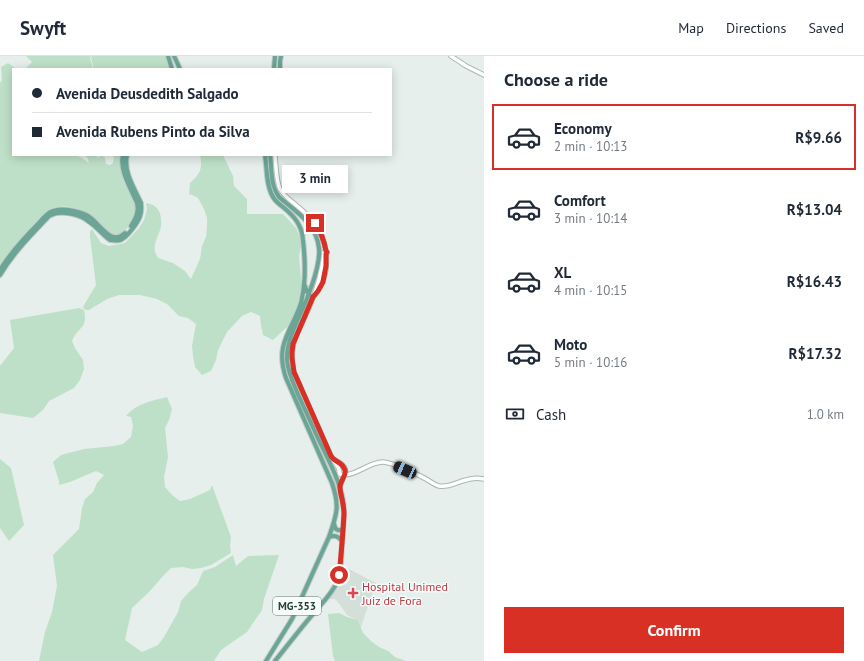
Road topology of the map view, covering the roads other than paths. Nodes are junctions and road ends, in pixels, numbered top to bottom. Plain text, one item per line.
1 (168, 56) edge
2 (174, 56) edge
3 (276, 56) edge
4 (281, 56) edge
5 (452, 56) edge
6 (172, 68) edge
7 (180, 68) edge
8 (274, 68) edge
9 (280, 68) edge
10 (484, 75) edge
11 (123, 156) edge
12 (127, 156) edge
13 (266, 156) edge
14 (270, 156) edge
15 (275, 156) edge
16 (311, 228) junction
17 (301, 229) junction
18 (324, 253) junction
19 (0, 270) edge
20 (0, 275) edge
21 (305, 283) junction
22 (311, 296) junction
23 (333, 459) junction
24 (345, 470) junction
25 (356, 471) junction
26 (340, 472) junction
27 (334, 473) junction
28 (345, 475) junction
29 (484, 479) edge
30 (340, 487) junction
31 (334, 524) junction
32 (343, 529) junction
33 (329, 537) junction
34 (342, 541) junction
35 (266, 661) edge
36 (275, 661) edge

1 - 6 main road
2 - 7 main road
3 - 8 main road
4 - 9 main road
5 - 10 street
6 - 7 main road
11 - 19 main road
12 - 20 main road
13 - 17 main road, MG-353
14 - 16 main road, MG-353
15 - 18 street
16 - 17 main road
16 - 18 main road, MG-353
17 - 21 main road, MG-353
18 - 22 main road, MG-353
18 - 22 street
21 - 22 main road
21 - 31 main road, MG-353
22 - 23 street
22 - 27 main road, MG-353
23 - 24 street
23 - 26 street
24 - 25 street
24 - 26 street
24 - 28 street
25 - 28 street
25 - 29 street
26 - 27 street
26 - 28 street
27 - 30 main road, MG-353
28 - 30 street
30 - 32 main road, MG-353
31 - 32 main road
31 - 33 main road, MG-353
32 - 34 main road, MG-353
33 - 34 main road
33 - 35 main road, MG-353
34 - 36 main road, MG-353

